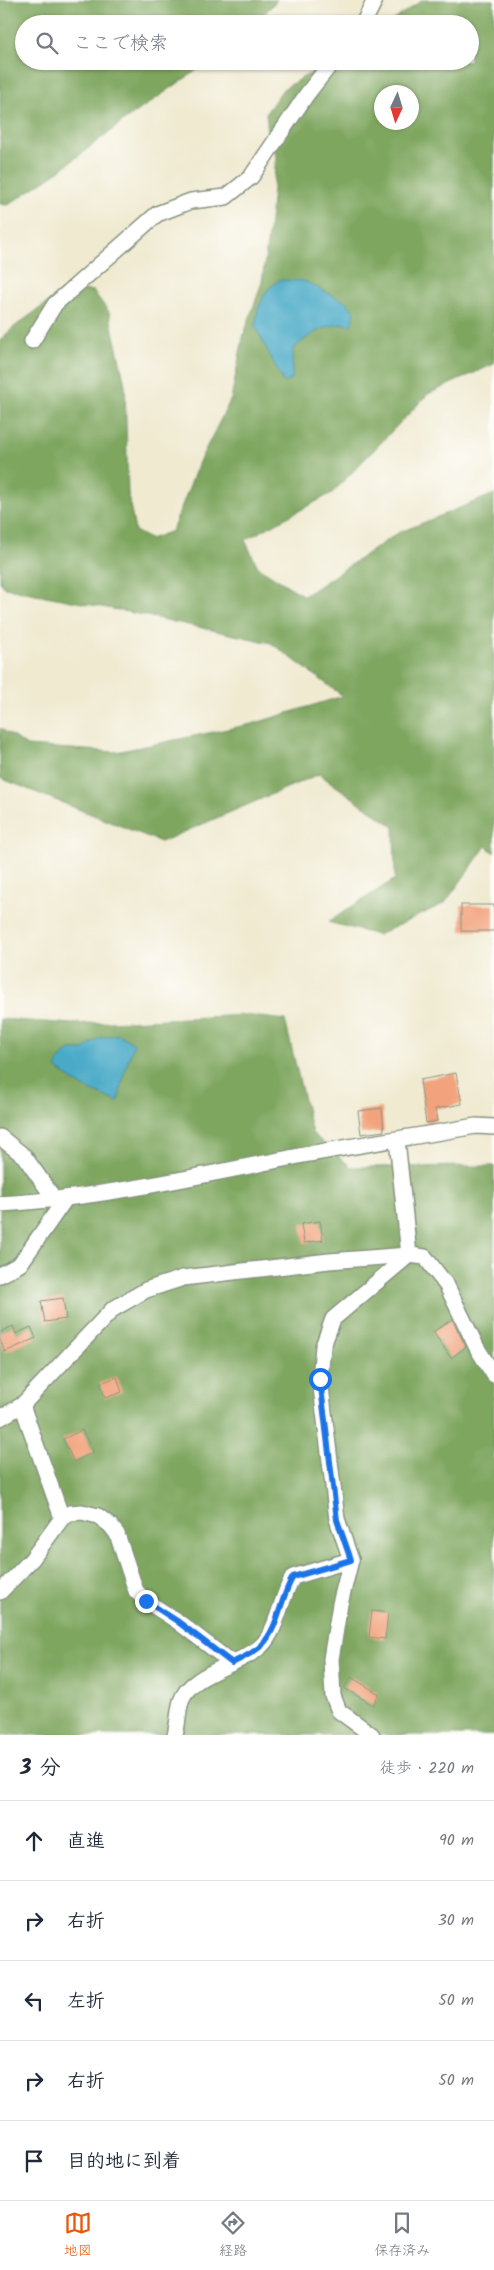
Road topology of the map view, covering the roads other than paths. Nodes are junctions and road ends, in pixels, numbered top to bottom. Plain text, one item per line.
1 (376, 0) edge
2 (368, 15) edge
3 (326, 70) edge
4 (32, 341) dead end
5 (494, 1128) edge
6 (0, 1137) edge
7 (397, 1140) junction
8 (61, 1199) junction
9 (0, 1204) edge
10 (409, 1255) junction
11 (0, 1275) edge
12 (494, 1375) edge
13 (22, 1404) junction
14 (0, 1418) edge
15 (62, 1518) junction
16 (351, 1560) junction
17 (0, 1592) edge
18 (232, 1663) junction
19 (175, 1735) edge
20 (372, 1735) edge

1 - 2 street
3 - 4 street
5 - 7 street
6 - 8 street
7 - 8 street
7 - 10 street
8 - 9 street
8 - 11 street
10 - 12 street
10 - 13 street
10 - 16 street
13 - 14 street
13 - 15 street
15 - 17 street
15 - 18 street
16 - 18 street
16 - 20 street
18 - 19 street

